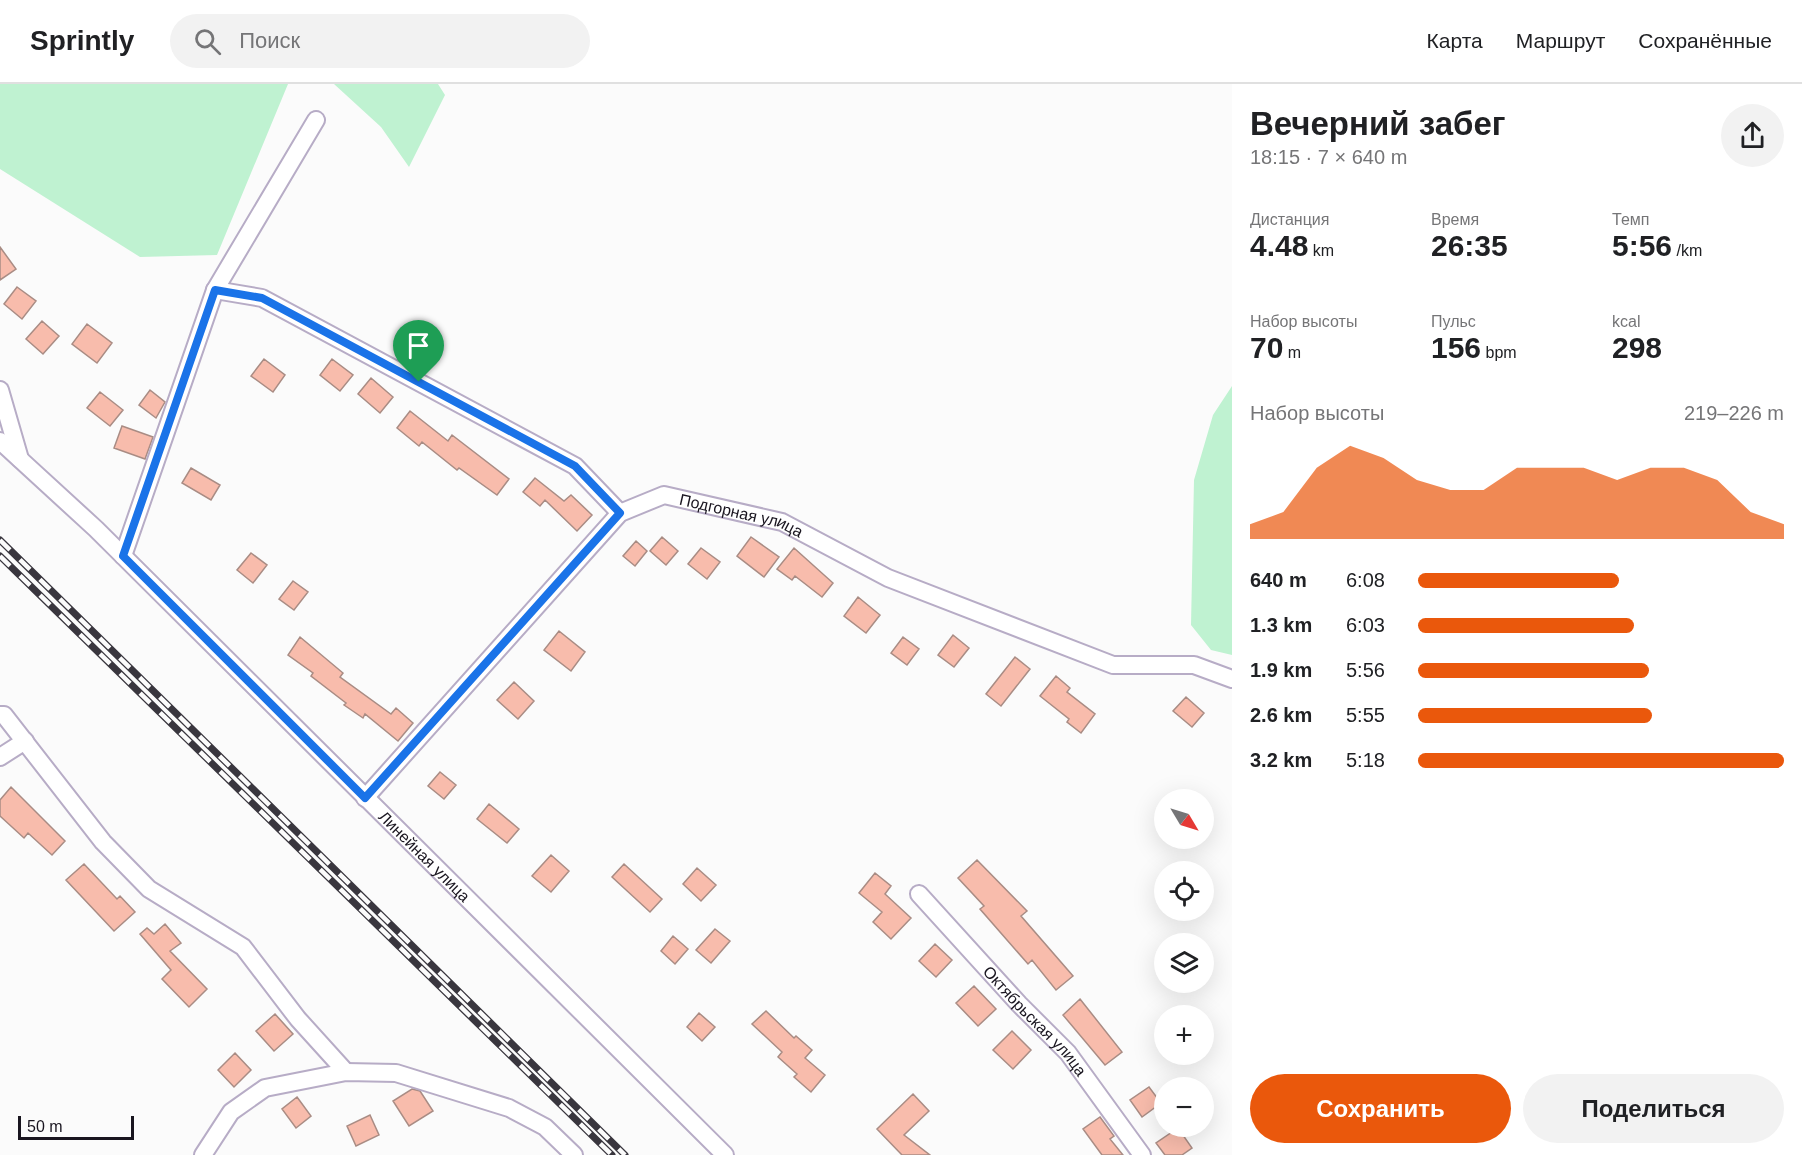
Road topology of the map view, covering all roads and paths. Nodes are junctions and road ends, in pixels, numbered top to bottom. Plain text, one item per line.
1 (316, 120) dead end
2 (215, 290) junction
3 (0, 390) edge
4 (0, 441) edge
5 (21, 462) junction
6 (620, 513) junction
7 (123, 556) junction
8 (1232, 679) edge
9 (0, 715) edge
10 (25, 741) junction
11 (0, 758) edge
12 (365, 798) junction
13 (919, 894) dead end
14 (346, 1072) junction
15 (203, 1155) edge
16 (574, 1155) edge
17 (725, 1155) edge
18 (1142, 1155) edge

1 - 2 street
2 - 6 street
2 - 7 street
3 - 5 street
4 - 5 street, Линейная улица
5 - 7 street, Линейная улица
6 - 8 street, Подгорная улица
6 - 12 street
7 - 12 street, Линейная улица
9 - 10 street
10 - 11 street
10 - 14 street
12 - 17 street, Линейная улица
13 - 18 street, Октябрьская улица
14 - 15 street
14 - 16 street

